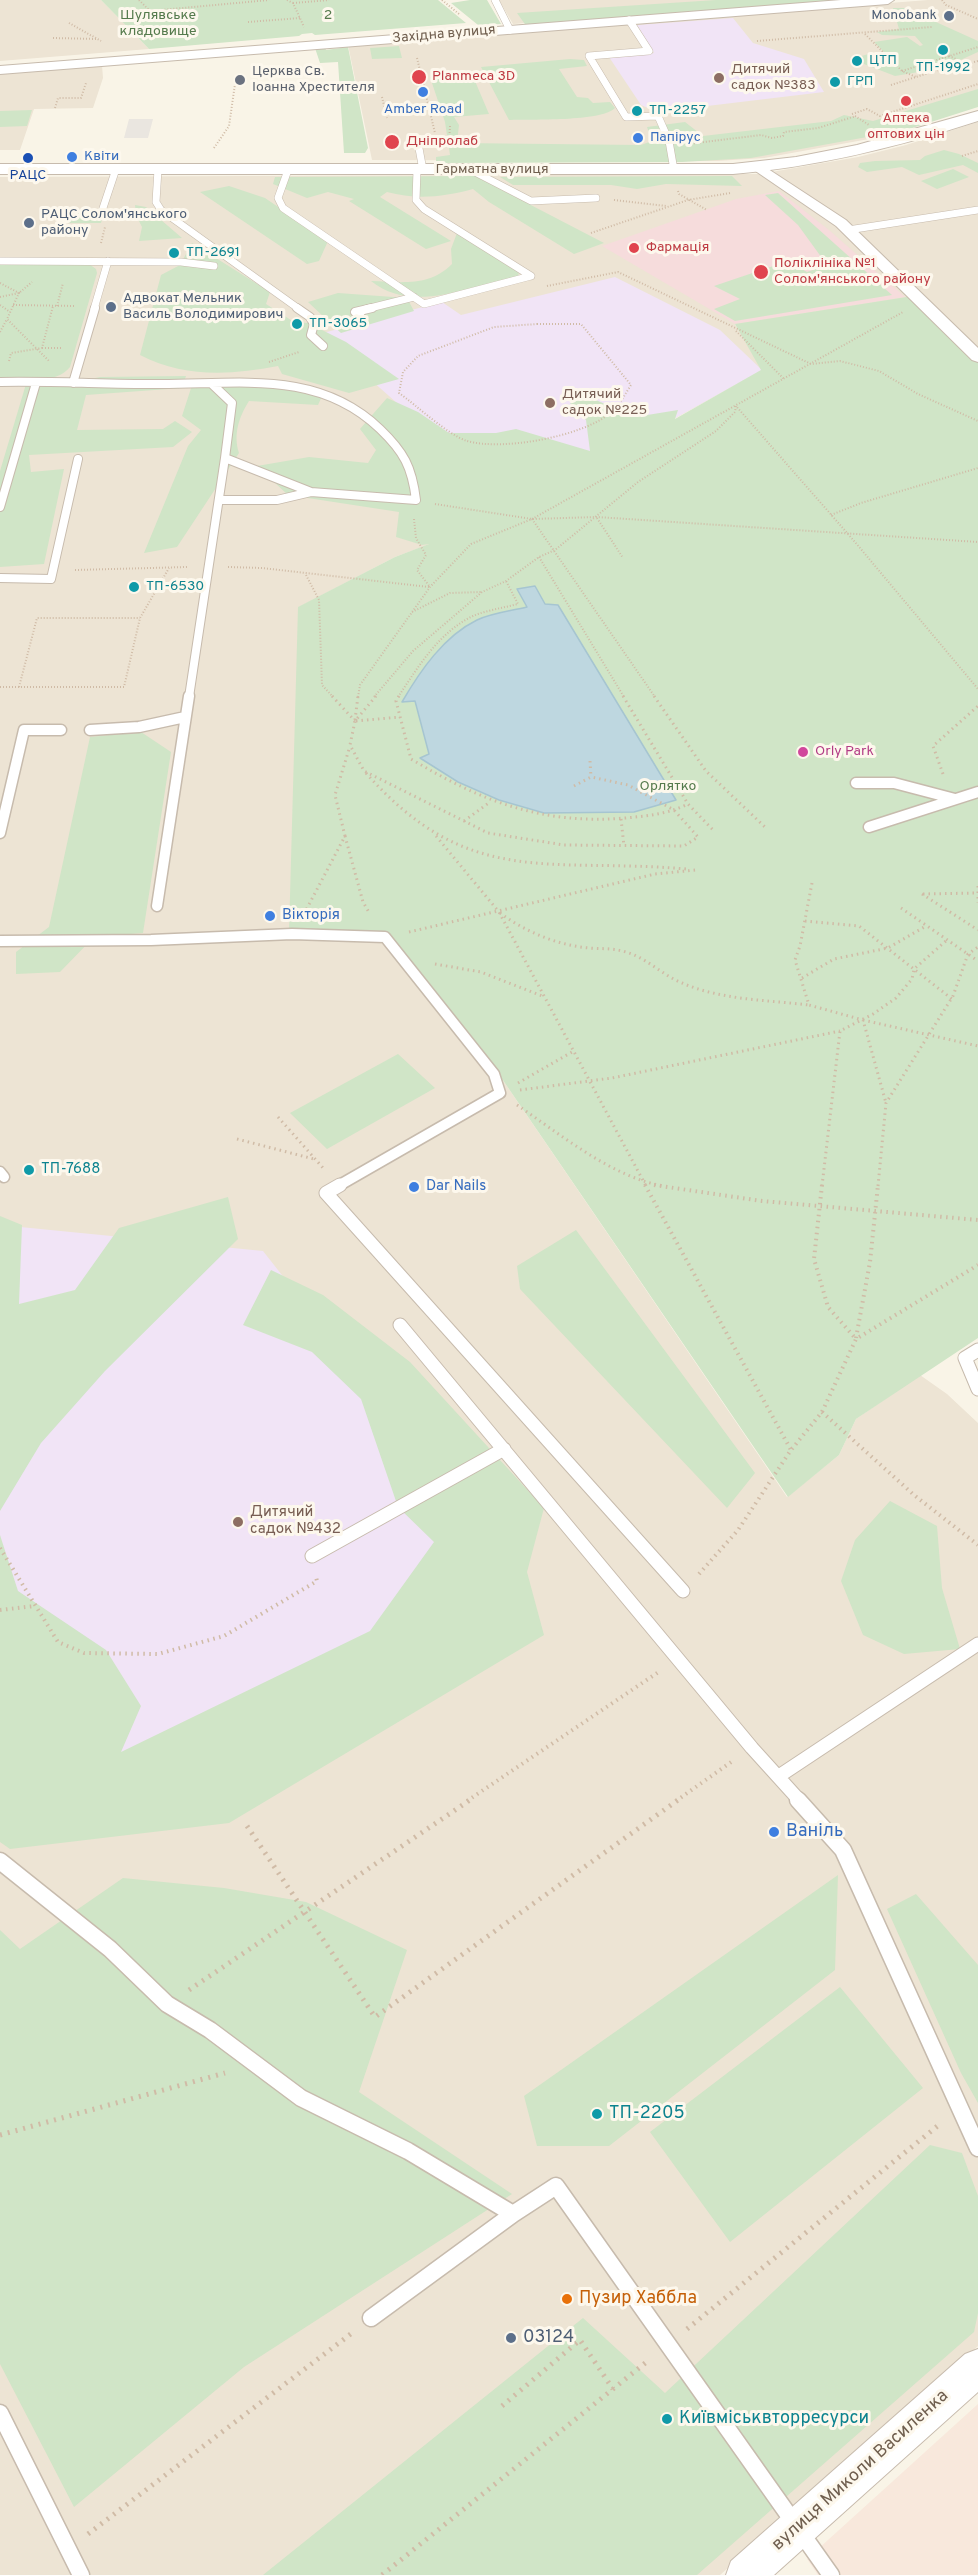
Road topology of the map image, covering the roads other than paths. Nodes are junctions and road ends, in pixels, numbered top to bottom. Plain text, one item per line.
1 (495, 0) edge
2 (888, 0) edge
3 (804, 3) edge
4 (629, 20) junction
5 (510, 30) junction
6 (0, 70) edge
7 (978, 116) edge
8 (418, 143) dead end
9 (786, 164) junction
10 (759, 167) junction
11 (0, 169) edge
12 (116, 169) junction
13 (158, 169) junction
14 (288, 170) junction
15 (420, 170) junction
16 (469, 170) junction
17 (674, 170) junction
18 (596, 198) road end
19 (104, 208) road end
20 (978, 210) edge
21 (845, 226) junction
22 (65, 252) dead end
23 (0, 261) edge
24 (61, 261) junction
25 (108, 261) junction
26 (214, 266) dead end
27 (414, 297) junction
28 (362, 318) dead end
29 (323, 346) dead end
30 (978, 357) edge
31 (0, 382) edge
32 (36, 383) junction
33 (70, 383) junction
34 (212, 384) junction
35 (225, 458) junction
36 (78, 459) dead end
37 (311, 492) junction
38 (219, 500) junction
39 (0, 507) edge
40 (0, 578) edge
41 (185, 717) junction
42 (61, 730) dead end
43 (90, 730) dead end
44 (856, 783) dead end
45 (978, 792) edge
46 (955, 799) junction
47 (869, 827) dead end
48 (0, 833) edge
49 (157, 906) dead end
50 (0, 941) edge
51 (400, 1325) dead end
52 (978, 1350) edge
53 (978, 1389) edge
54 (504, 1449) junction
55 (312, 1556) road end
56 (683, 1591) road end
57 (978, 1644) edge
58 (779, 1776) junction
59 (0, 1862) edge
60 (978, 2148) edge
61 (513, 2214) junction
62 (371, 2318) road end
63 (978, 2367) edge
64 (0, 2413) edge
65 (797, 2528) junction
66 (81, 2575) edge
67 (745, 2575) edge
68 (831, 2575) edge

1 - 5 lane
2 - 3 street, Західна вулиця
3 - 4 street, Західна вулиця
4 - 5 street, Західна вулиця
4 - 17 lane
5 - 6 street, Західна вулиця
7 - 9 street, Гарматна вулиця
8 - 15 lane
9 - 10 street, Гарматна вулиця
9 - 21 street
10 - 17 street, Гарматна вулиця
10 - 21 street
11 - 12 street, Гарматна вулиця
12 - 13 street, Гарматна вулиця
12 - 19 lane
13 - 14 street, Гарматна вулиця
13 - 29 lane
14 - 15 street, Гарматна вулиця
14 - 27 lane
15 - 16 street, Гарматна вулиця
15 - 27 lane
16 - 17 street, Гарматна вулиця
16 - 18 lane
20 - 21 lane
21 - 30 street
22 - 24 lane
23 - 24 lane
24 - 25 lane
25 - 26 lane
25 - 33 lane
27 - 28 lane
31 - 32 lane
32 - 33 lane
32 - 39 lane
33 - 34 lane
34 - 35 lane
34 - 37 lane
35 - 37 lane
35 - 38 lane
36 - 40 lane
37 - 38 lane
38 - 41 lane
41 - 43 lane
41 - 49 lane
42 - 48 lane
44 - 46 lane
45 - 46 lane
46 - 47 lane
50 - 56 lane
51 - 54 lane
52 - 53 lane
54 - 55 lane
54 - 58 lane
57 - 58 lane
58 - 60 lane
59 - 61 lane
61 - 62 lane
61 - 65 lane
63 - 65 street, вулиця Миколи Василенка
64 - 66 lane
65 - 67 street, вулиця Миколи Василенка
65 - 68 lane

